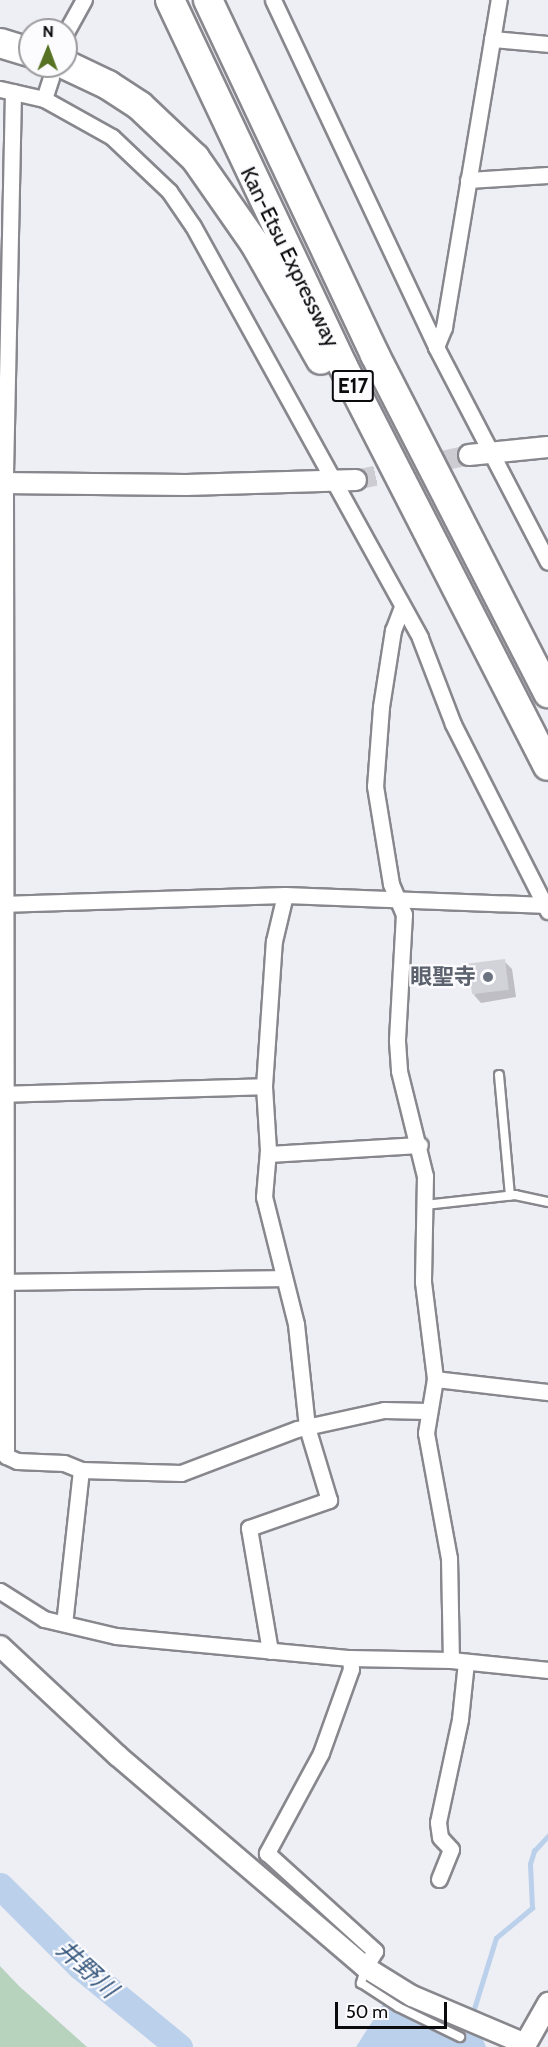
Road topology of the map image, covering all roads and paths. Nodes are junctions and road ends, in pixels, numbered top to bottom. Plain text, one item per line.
1 (84, 0) edge
2 (170, 0) edge
3 (208, 0) edge
4 (221, 0) edge
5 (273, 0) edge
6 (499, 0) edge
7 (74, 18) edge
8 (492, 39) junction
9 (0, 43) edge
10 (548, 44) edge
11 (18, 48) edge
12 (78, 77) edge
13 (54, 78) edge
14 (6, 90) edge
15 (44, 99) junction
16 (548, 175) edge
17 (468, 180) junction
18 (436, 347) junction
19 (375, 354) junction
20 (548, 447) edge
21 (491, 451) junction
22 (469, 454) tunnel mouth
23 (356, 480) tunnel mouth
24 (3, 483) edge
25 (332, 483) junction
26 (430, 541) junction
27 (548, 562) edge
28 (402, 607) junction
29 (548, 693) edge
30 (548, 766) edge
31 (285, 895) junction
32 (397, 898) junction
33 (3, 904) edge
34 (547, 907) edge
35 (499, 1075) dead end
36 (264, 1086) junction
37 (4, 1094) edge
38 (420, 1145) junction
39 (268, 1154) junction
40 (510, 1196) junction
41 (548, 1203) edge
42 (425, 1205) junction
43 (283, 1278) junction
44 (3, 1282) edge
45 (435, 1379) junction
46 (548, 1392) edge
47 (429, 1411) junction
48 (307, 1427) junction
49 (81, 1470) junction
50 (0, 1591) edge
51 (64, 1623) junction
52 (0, 1646) edge
53 (270, 1651) junction
54 (350, 1658) junction
55 (458, 1661) junction
56 (548, 1670) edge
57 (439, 1879) dead end
58 (365, 1967) junction
59 (548, 2003) edge
60 (460, 2037) dead end
61 (526, 2046) edge

1 - 7 street
2 - 26 highway, Kan-Etsu Expressway / E17
3 - 19 highway, Kan-Etsu Expressway / E17
4 - 19 highway
5 - 18 street
6 - 8 street
8 - 10 street
8 - 17 street
9 - 11 highway
12 - 26 highway
13 - 15 street
14 - 15 street
14 - 24 street
15 - 25 street
16 - 17 street
17 - 18 street
18 - 21 street
19 - 29 highway, Kan-Etsu Expressway / E17
20 - 21 street
21 - 22 street
21 - 27 street
23 - 25 street
24 - 25 street
24 - 33 street
25 - 28 street
26 - 30 highway, Kan-Etsu Expressway / E17
28 - 32 street
28 - 34 street
31 - 32 street
31 - 33 street
31 - 36 street
32 - 34 street
32 - 38 street
33 - 37 street
35 - 40 lane
36 - 37 street
36 - 39 street
37 - 44 street
38 - 39 street
38 - 42 street
39 - 43 street
40 - 41 lane
40 - 42 lane
42 - 45 street
43 - 44 street
43 - 48 street
44 - 49 street
45 - 46 street
45 - 47 street
47 - 48 street
47 - 55 street
48 - 49 street
48 - 53 street
49 - 51 street
50 - 51 street
51 - 53 street
52 - 58 street
53 - 54 street
54 - 55 street
54 - 58 street
55 - 56 street
55 - 57 street
58 - 60 lane
58 - 61 street
59 - 61 main road

